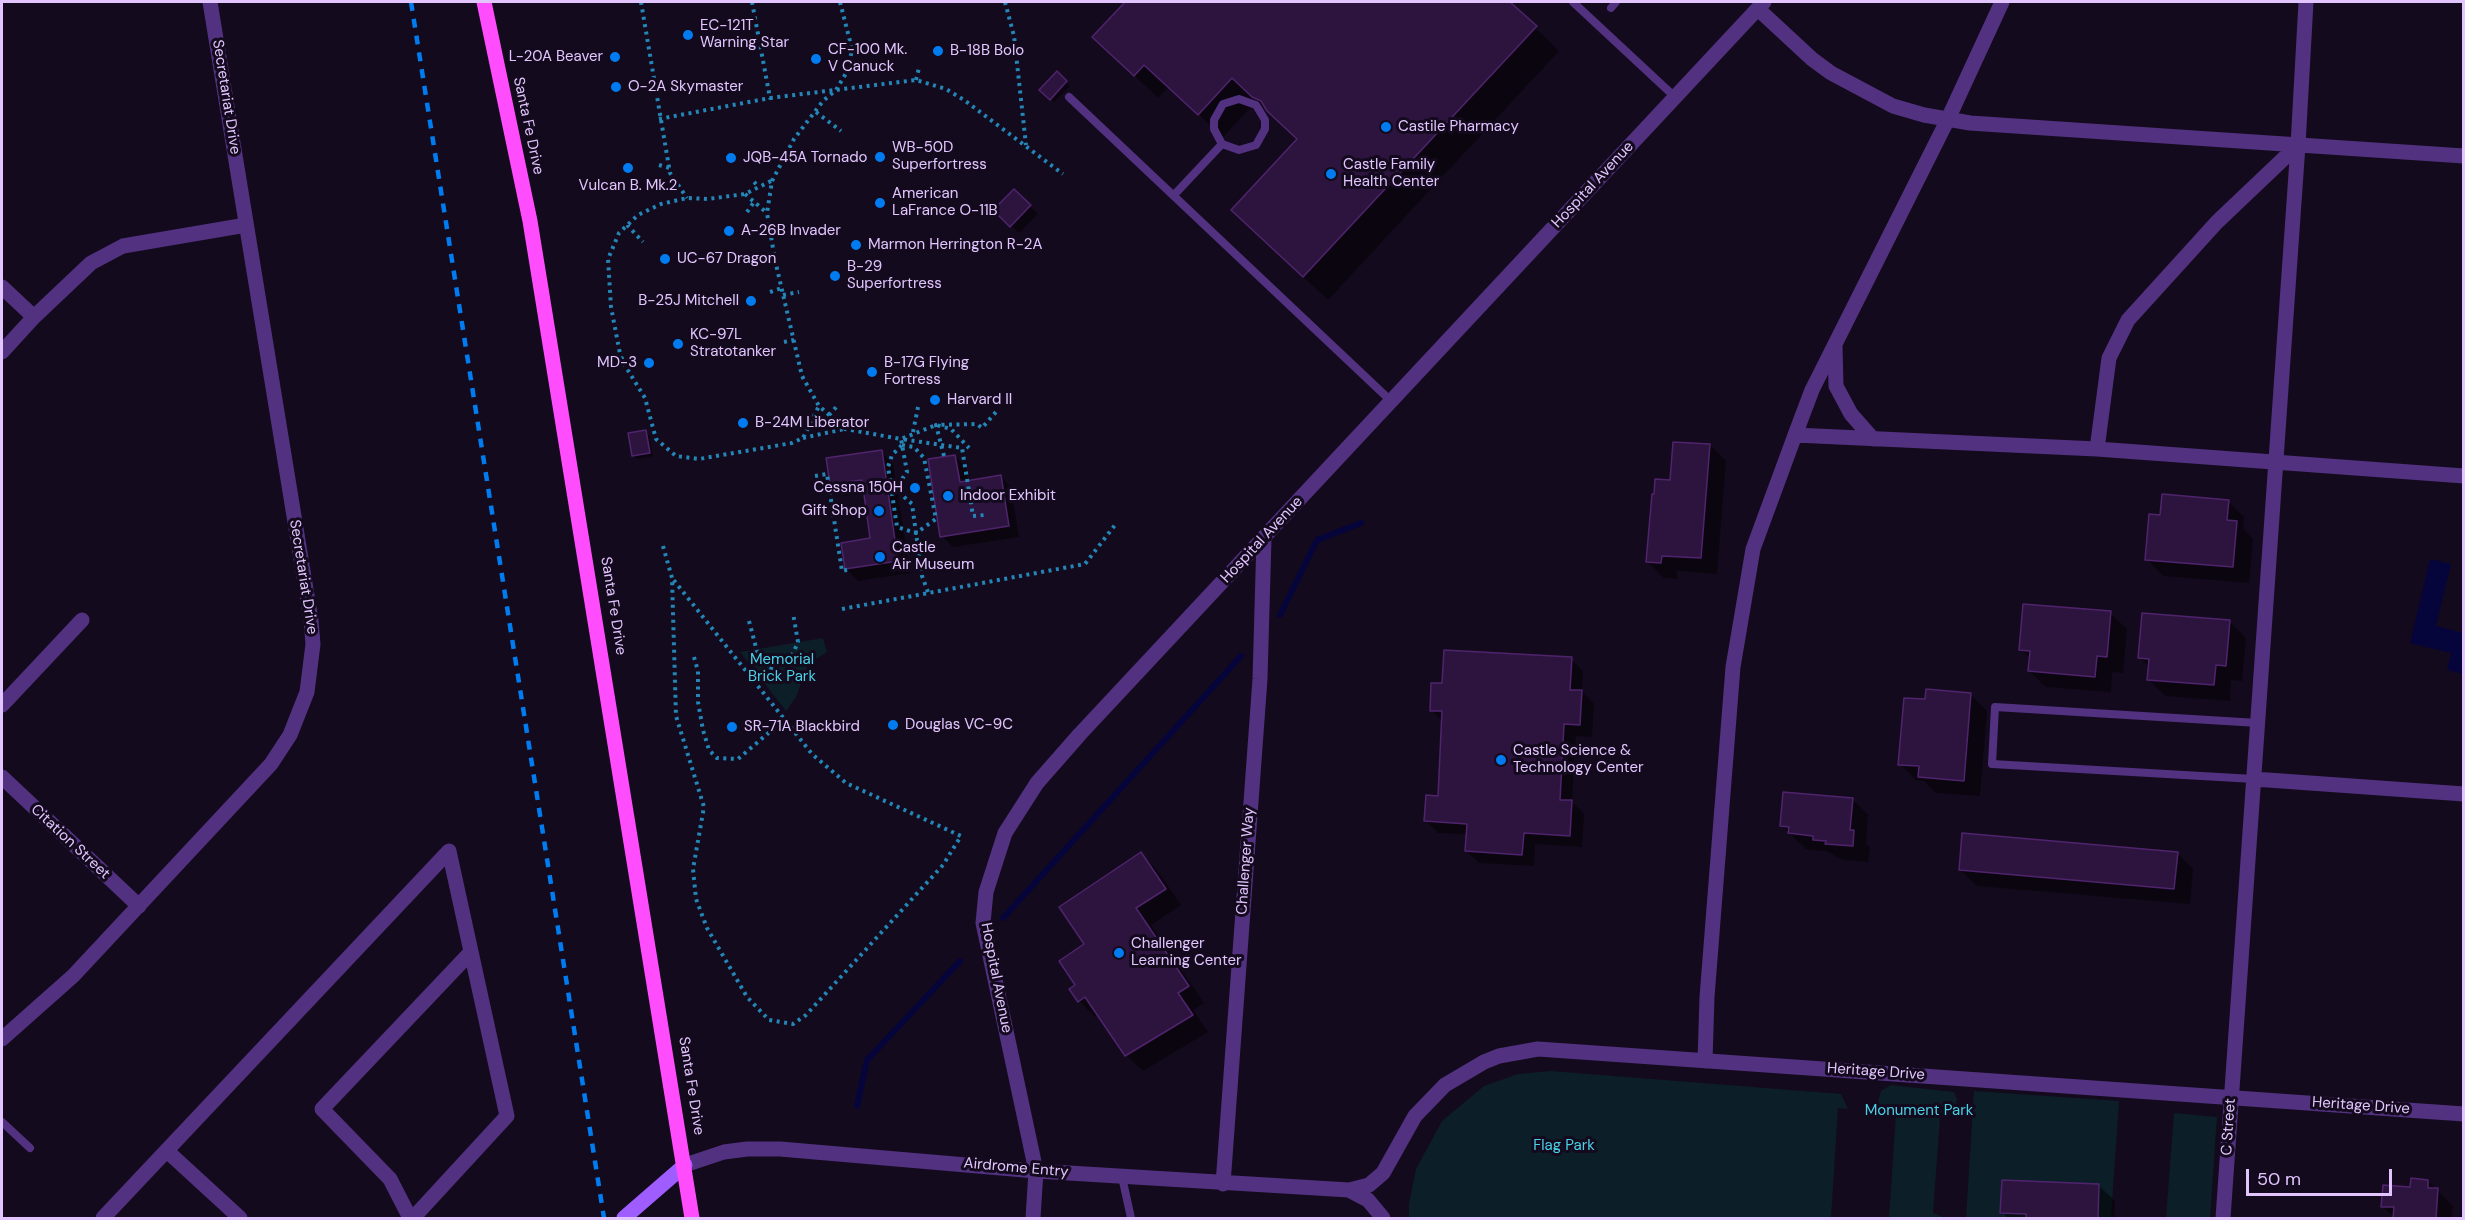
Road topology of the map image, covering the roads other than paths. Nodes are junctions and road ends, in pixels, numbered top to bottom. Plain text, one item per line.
1 (210, 2) edge
2 (484, 2) edge
3 (1573, 2) edge
4 (2002, 2) edge
5 (2306, 2) edge
6 (1761, 5) edge
7 (1069, 97) dead end
8 (1675, 97) junction
9 (1948, 119) junction
10 (1222, 144) junction
11 (2298, 146) junction
12 (2463, 156) edge
13 (1174, 195) junction
14 (246, 225) junction
15 (2, 287) edge
16 (34, 317) junction
17 (1835, 345) junction
18 (2, 352) edge
19 (1391, 401) junction
20 (1795, 435) junction
21 (1874, 439) junction
22 (2097, 449) junction
23 (2276, 462) junction
24 (2463, 476) edge
25 (1264, 538) junction
26 (82, 620) dead end
27 (2, 705) edge
28 (2258, 723) junction
29 (2, 777) edge
30 (2254, 779) junction
31 (2463, 794) edge
32 (139, 906) junction
33 (471, 952) junction
34 (2, 1039) edge
35 (1705, 1061) junction
36 (2231, 1097) junction
37 (2463, 1114) edge
38 (2, 1122) edge
39 (30, 1148) dead end
40 (167, 1151) junction
41 (685, 1165) junction
42 (1036, 1171) junction
43 (1122, 1177) junction
44 (1223, 1184) junction
45 (1349, 1190) junction
46 (232, 1216) edge
47 (103, 1218) edge
48 (411, 1218) edge
49 (624, 1218) edge
50 (693, 1218) edge
51 (1033, 1218) edge
52 (1131, 1218) edge
53 (1383, 1218) edge
54 (2223, 1218) edge

1 - 14 street, Secretariat Drive
2 - 41 main road, Santa Fe Drive
3 - 8 lane
4 - 9 street
5 - 11 street, C Street
6 - 8 street, Hospital Avenue
6 - 9 street
7 - 13 lane
8 - 19 street, Hospital Avenue
9 - 11 street
9 - 17 street
10 - 10 lane
10 - 13 lane
11 - 12 street
11 - 22 street
11 - 23 street, C Street
13 - 19 lane
14 - 16 street
14 - 32 street, Secretariat Drive
15 - 16 street
16 - 18 street
17 - 20 street
17 - 21 street
19 - 25 street, Hospital Avenue
20 - 21 street
20 - 35 street
21 - 22 street
22 - 23 street
23 - 24 street
23 - 28 street, C Street
25 - 42 street, Hospital Avenue
25 - 44 street, Challenger Way
26 - 27 street
28 - 30 street, C Street
28 - 30 lane
29 - 32 street, Citation Street
30 - 31 street
30 - 36 street, C Street
32 - 34 street, Secretariat Drive
33 - 40 street
33 - 48 street
33 - 48 street
35 - 36 street, Heritage Drive
35 - 45 street, Heritage Drive
36 - 37 street, Heritage Drive
36 - 54 street, C Street
38 - 39 lane
40 - 46 street
40 - 47 street
41 - 42 street, Airdrome Entry
41 - 49 main road
41 - 50 main road, Santa Fe Drive
42 - 43 street, Airdrome Entry
42 - 51 street, Hospital Avenue
43 - 44 street, Airdrome Entry
43 - 52 lane
44 - 45 street, Airdrome Entry
45 - 53 street

